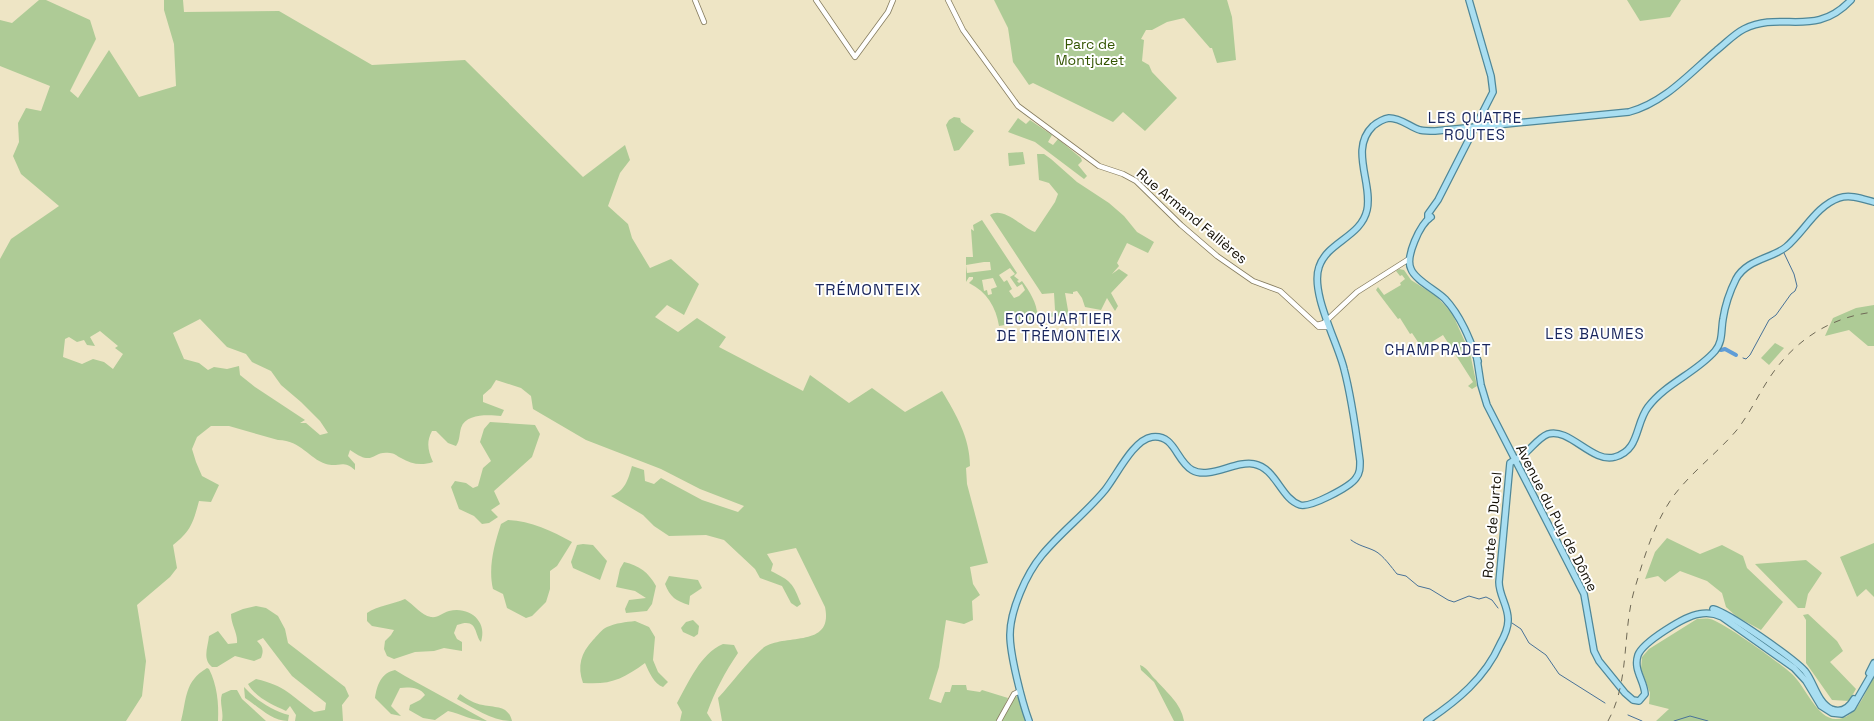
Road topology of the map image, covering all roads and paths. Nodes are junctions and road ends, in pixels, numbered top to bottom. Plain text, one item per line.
1 (695, 0) edge
2 (816, 0) edge
3 (893, 0) edge
4 (948, 0) edge
5 (1469, 0) edge
6 (1851, 0) edge
7 (704, 22) dead end
8 (1476, 128) junction
9 (1874, 202) edge
10 (1409, 259) junction
11 (1398, 266) junction
12 (1410, 266) junction
13 (1326, 320) junction
14 (1315, 324) junction
15 (1328, 327) junction
16 (1514, 460) junction
17 (1874, 663) edge
18 (1874, 670) edge
19 (1867, 679) junction
20 (1020, 690) junction
21 (1625, 693) junction
22 (999, 721) edge
23 (1029, 721) edge
24 (1427, 721) edge

1 - 7 street
2 - 3 street
4 - 14 street, Rue Armand Fallières
5 - 8 main road
6 - 8 main road
8 - 10 main road
8 - 13 main road
9 - 16 main road
10 - 11 street
10 - 12 main road
11 - 12 street
11 - 13 street
12 - 16 main road, Avenue du Puy de Dôme
13 - 14 street
13 - 15 main road
14 - 15 street
15 - 20 main road
16 - 21 main road, Avenue du Puy de Dôme
16 - 24 main road, Route de Durtol
17 - 19 main road
18 - 19 main road
19 - 21 main road
19 - 21 main road
20 - 22 street
20 - 23 main road

